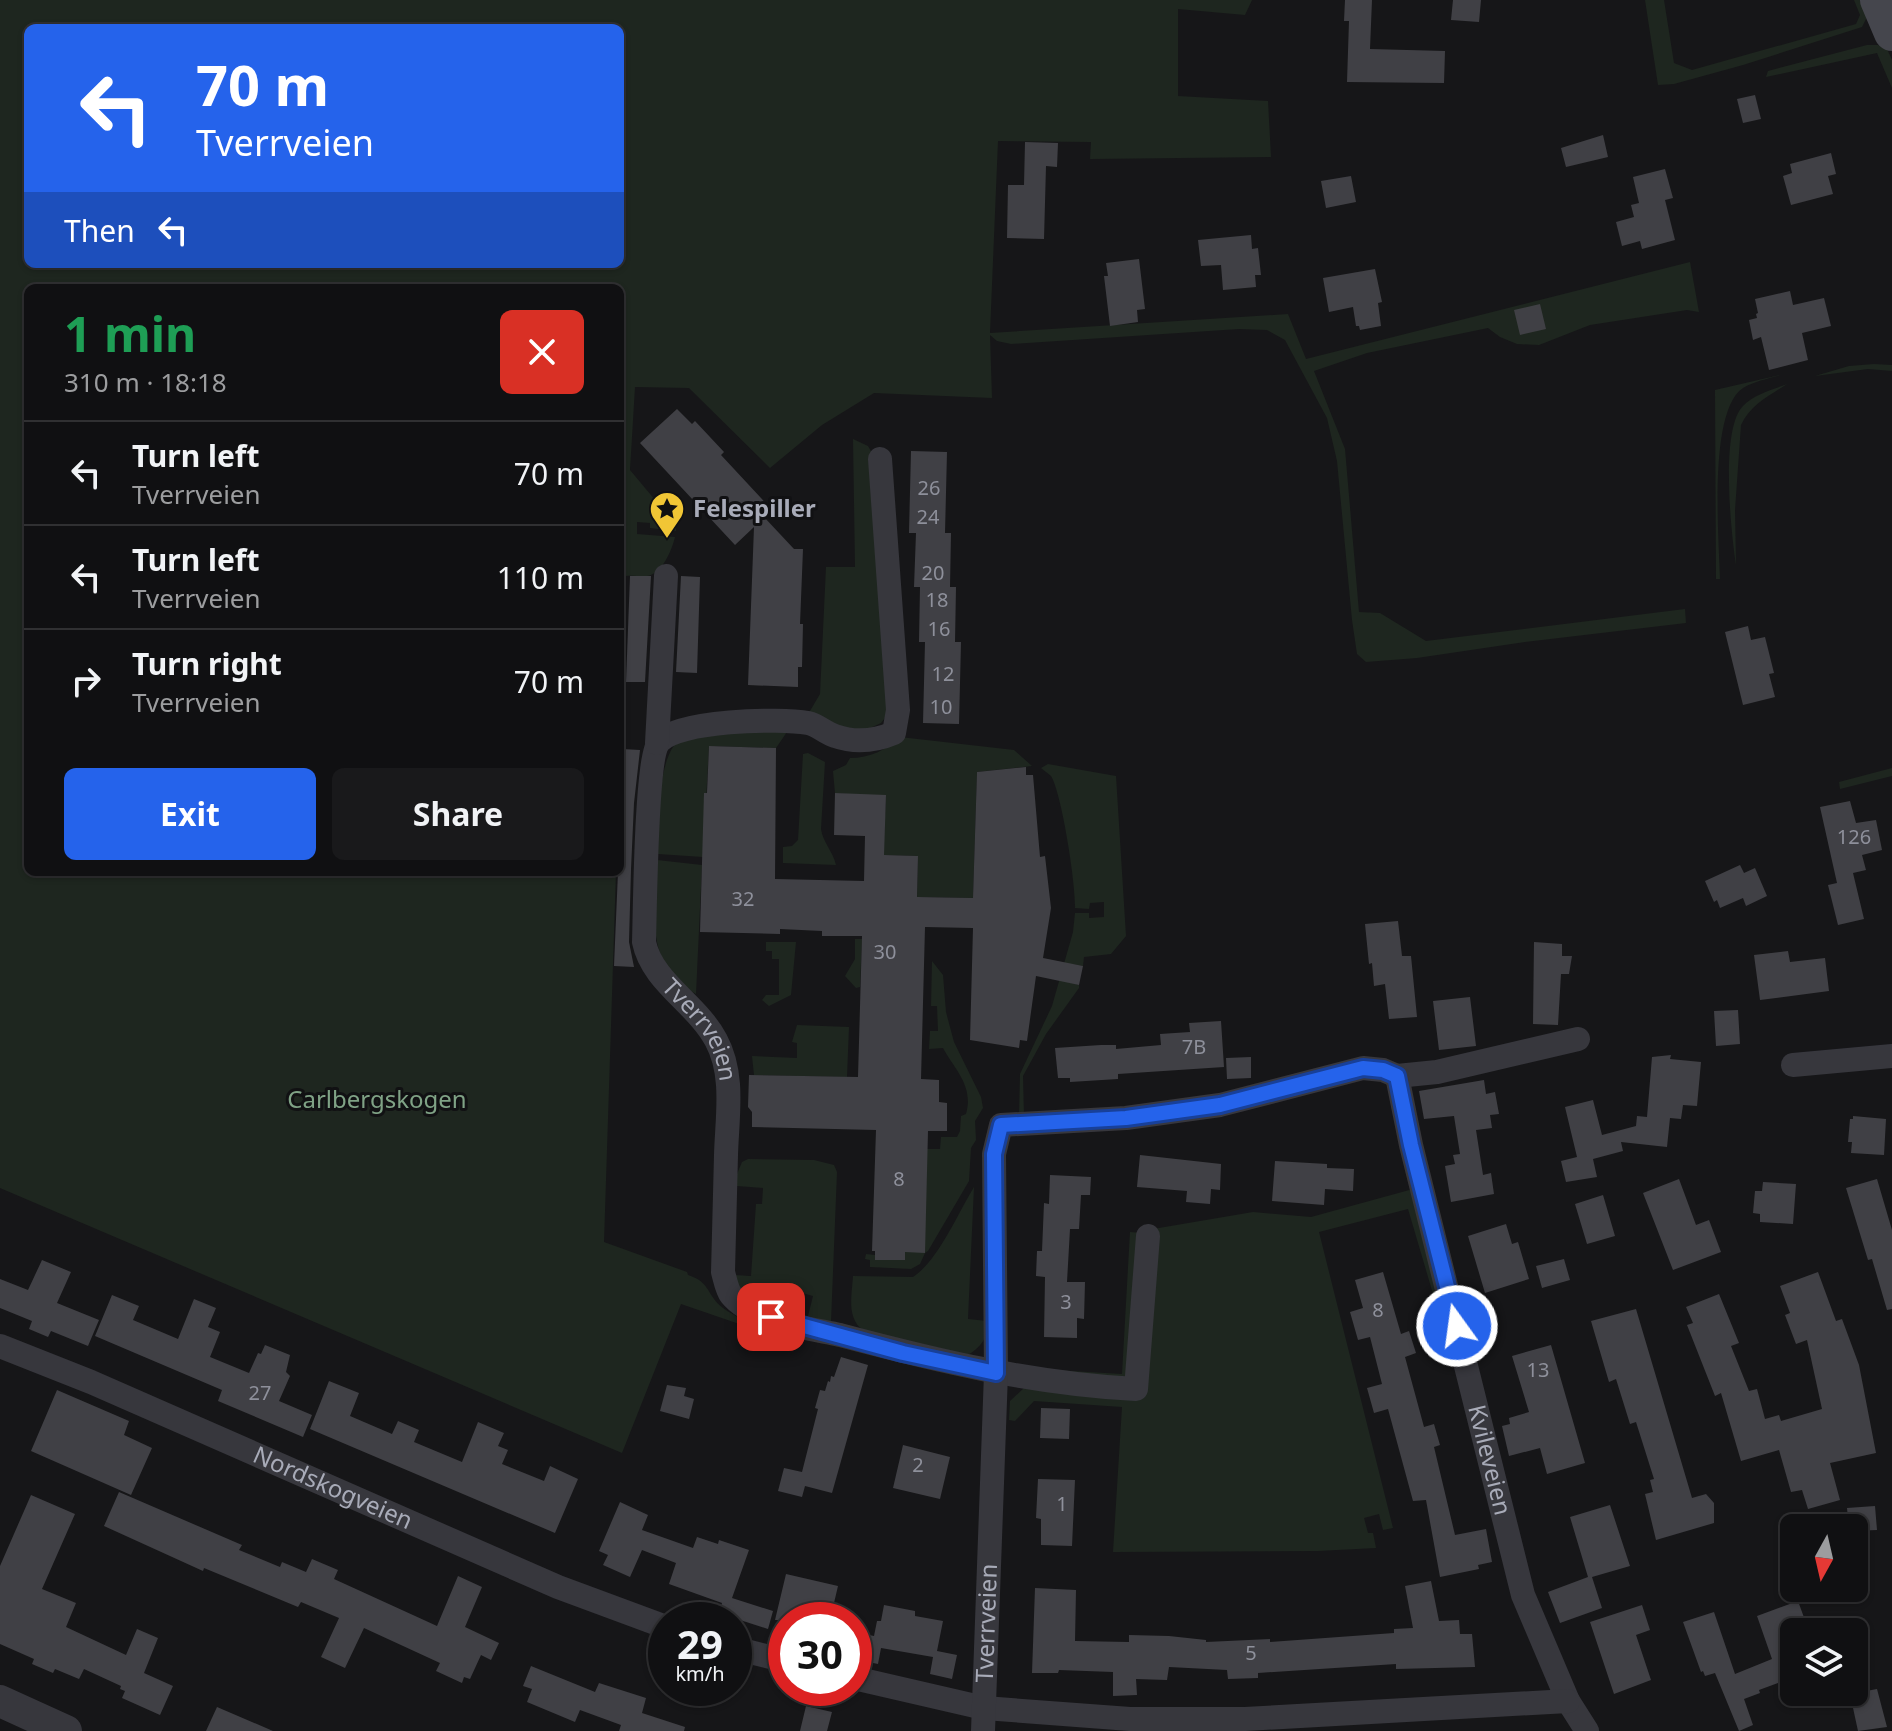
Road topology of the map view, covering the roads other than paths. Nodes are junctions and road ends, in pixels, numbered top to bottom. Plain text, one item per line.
1 (1878, 0) edge
2 (1892, 33) edge
3 (880, 459) dead end
4 (666, 576) dead end
5 (657, 743) junction
6 (1578, 1039) dead end
7 (1892, 1056) edge
8 (1793, 1065) dead end
9 (1397, 1076) junction
10 (1148, 1236) dead end
11 (0, 1346) edge
12 (996, 1373) junction
13 (648, 1620) edge
14 (872, 1684) edge
15 (0, 1701) edge
16 (1568, 1701) junction
17 (984, 1719) edge
18 (66, 1731) edge
19 (1587, 1731) edge

1 - 2 main road
3 - 5 street
4 - 5 street, Tverrveien
5 - 12 street, Tverrveien
6 - 9 street
7 - 8 street
9 - 12 street, Tverrveien
9 - 16 street, Kvileveien
10 - 12 street, Tverrveien
11 - 13 street, Nordskogveien
12 - 17 street, Tverrveien
14 - 17 street
15 - 18 street
16 - 17 street
16 - 19 street, Kvileveien

